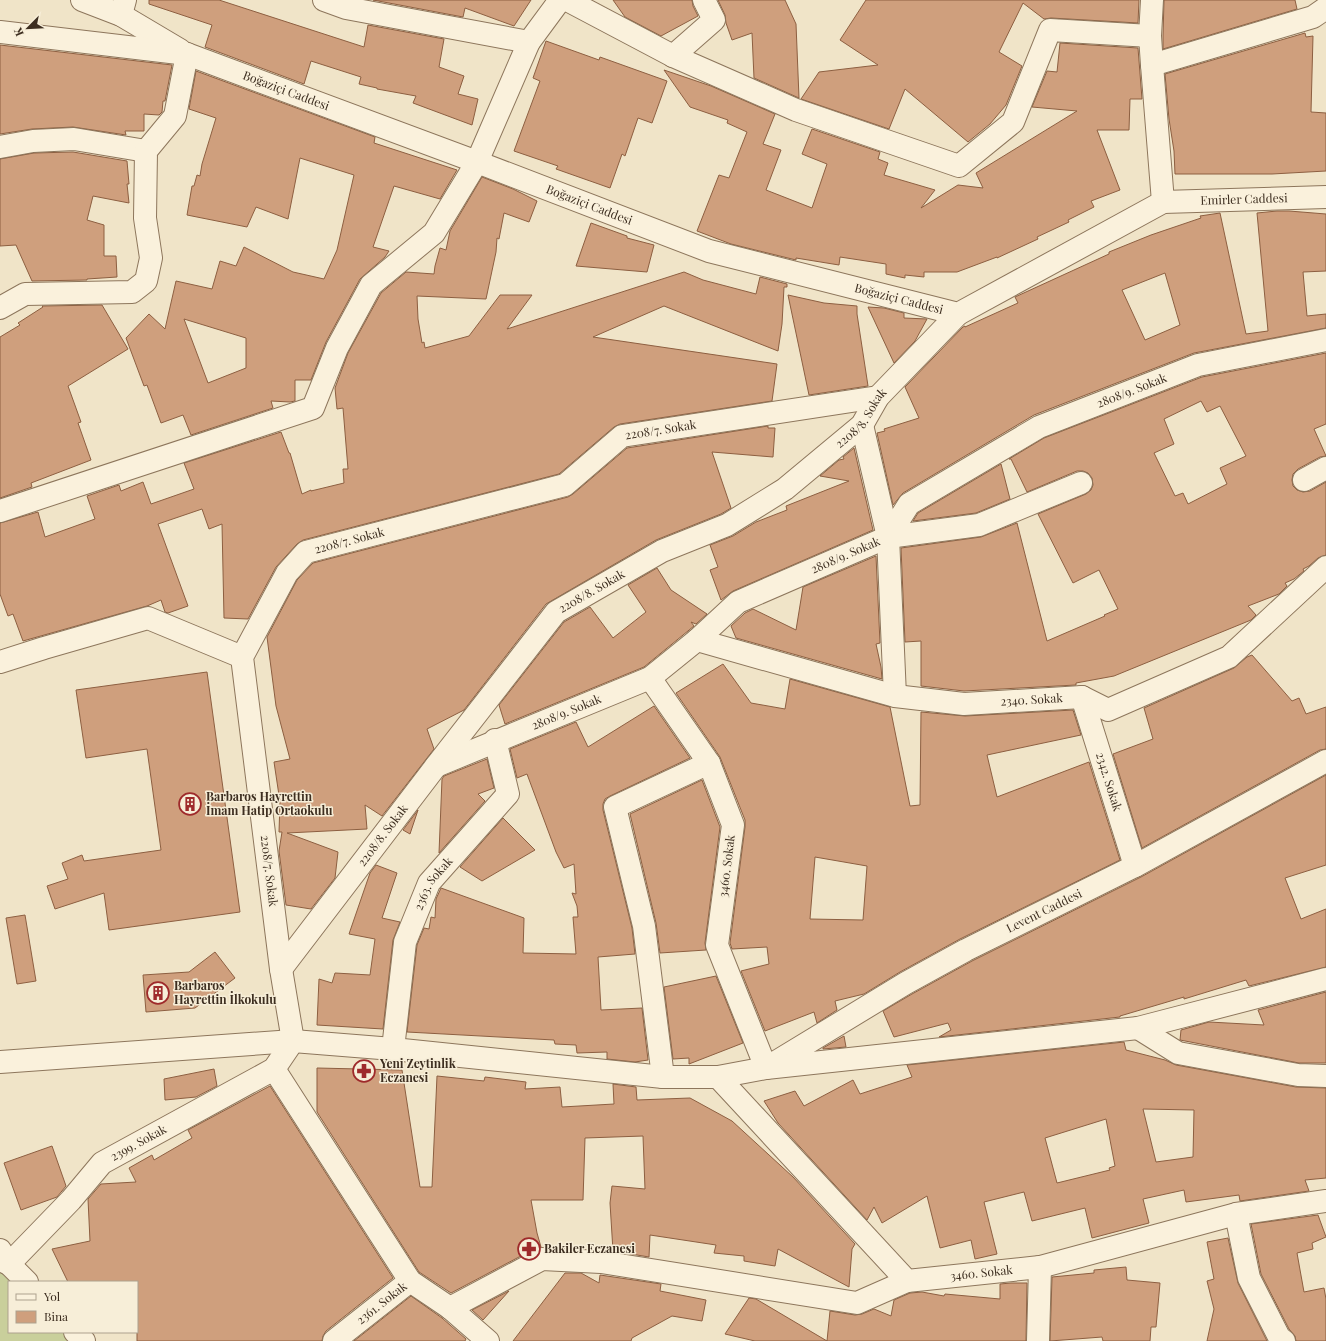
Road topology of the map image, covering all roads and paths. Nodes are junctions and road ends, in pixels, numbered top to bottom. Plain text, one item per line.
1 (82, 0) edge
2 (324, 0) edge
3 (560, 0) edge
4 (567, 0) edge
5 (704, 0) edge
6 (1152, 0) edge
7 (123, 8) edge
8 (1326, 8) edge
9 (0, 32) edge
10 (1150, 36) junction
11 (529, 42) junction
12 (186, 54) junction
13 (673, 56) junction
14 (1152, 65) junction
15 (0, 147) edge
16 (146, 151) junction
17 (477, 162) junction
18 (1326, 197) edge
19 (1163, 202) junction
20 (0, 308) edge
21 (958, 314) junction
22 (1326, 340) edge
23 (878, 397) junction
24 (862, 425) junction
25 (1326, 468) edge
26 (1304, 480) dead end
27 (1081, 483) dead end
28 (0, 511) edge
29 (888, 537) junction
30 (1326, 568) edge
31 (697, 640) junction
32 (242, 657) junction
33 (0, 662) edge
34 (650, 678) junction
35 (895, 696) junction
36 (1082, 697) junction
37 (495, 740) junction
38 (1326, 761) edge
39 (709, 763) junction
40 (436, 766) junction
41 (1135, 866) junction
42 (281, 969) junction
43 (1326, 979) edge
44 (1138, 1028) junction
45 (293, 1040) junction
46 (393, 1049) junction
47 (0, 1062) edge
48 (766, 1068) junction
49 (274, 1069) junction
50 (1326, 1076) edge
51 (663, 1077) junction
52 (718, 1077) junction
53 (1326, 1201) edge
54 (1236, 1214) junction
55 (3, 1258) edge
56 (1040, 1267) junction
57 (410, 1280) junction
58 (26, 1281) edge
59 (907, 1281) junction
60 (450, 1308) junction
61 (76, 1333) edge
62 (84, 1341) edge
63 (334, 1341) edge
64 (488, 1341) edge
65 (1038, 1341) edge
66 (1284, 1341) edge

1 - 7 street
2 - 11 street
3 - 11 street
4 - 13 street
5 - 13 street
6 - 10 street
7 - 12 street
8 - 14 street
9 - 12 street, Boğaziçi Caddesi
10 - 13 street
10 - 14 street
11 - 17 street
12 - 16 street
12 - 17 street, Boğaziçi Caddesi
14 - 19 street
15 - 16 street
16 - 20 street
17 - 21 street, Boğaziçi Caddesi
17 - 28 street
18 - 19 street, Emirler Caddesi
19 - 21 street, Boğaziçi Caddesi
21 - 23 street, 2208/8. Sokak
22 - 29 street, 2808/9. Sokak
23 - 24 street, 2208/8. Sokak
23 - 32 street, 2208/7. Sokak
24 - 29 street
24 - 40 street, 2208/8. Sokak
25 - 26 street
27 - 29 street
29 - 31 street, 2808/9. Sokak
29 - 35 street
30 - 36 street, 2340. Sokak
31 - 34 street, 2808/9. Sokak
31 - 35 street, 2340. Sokak
32 - 33 street
32 - 42 street, 2208/7. Sokak
34 - 37 street, 2808/9. Sokak
34 - 39 street, 3460. Sokak
35 - 36 street, 2340. Sokak
36 - 41 street, 2342. Sokak
37 - 40 street, 2808/9. Sokak
37 - 46 street, 2363. Sokak
38 - 41 street, Levent Caddesi
39 - 48 street, 3460. Sokak
39 - 51 street
40 - 42 street, 2208/8. Sokak
41 - 48 street, Levent Caddesi
42 - 45 street, 2208/7. Sokak
43 - 44 street
44 - 48 street
44 - 50 street
45 - 46 street
45 - 47 street
45 - 49 street, 2399. Sokak
46 - 51 street
48 - 52 street
49 - 55 street, 2399. Sokak
49 - 57 street
51 - 52 street
52 - 59 street
53 - 54 street, 3460. Sokak
54 - 56 street, 3460. Sokak
54 - 66 street
55 - 58 street
56 - 59 street, 3460. Sokak
56 - 65 street
57 - 60 street
57 - 63 street, 2361. Sokak
59 - 60 street, 3460. Sokak
60 - 64 street
61 - 62 street

